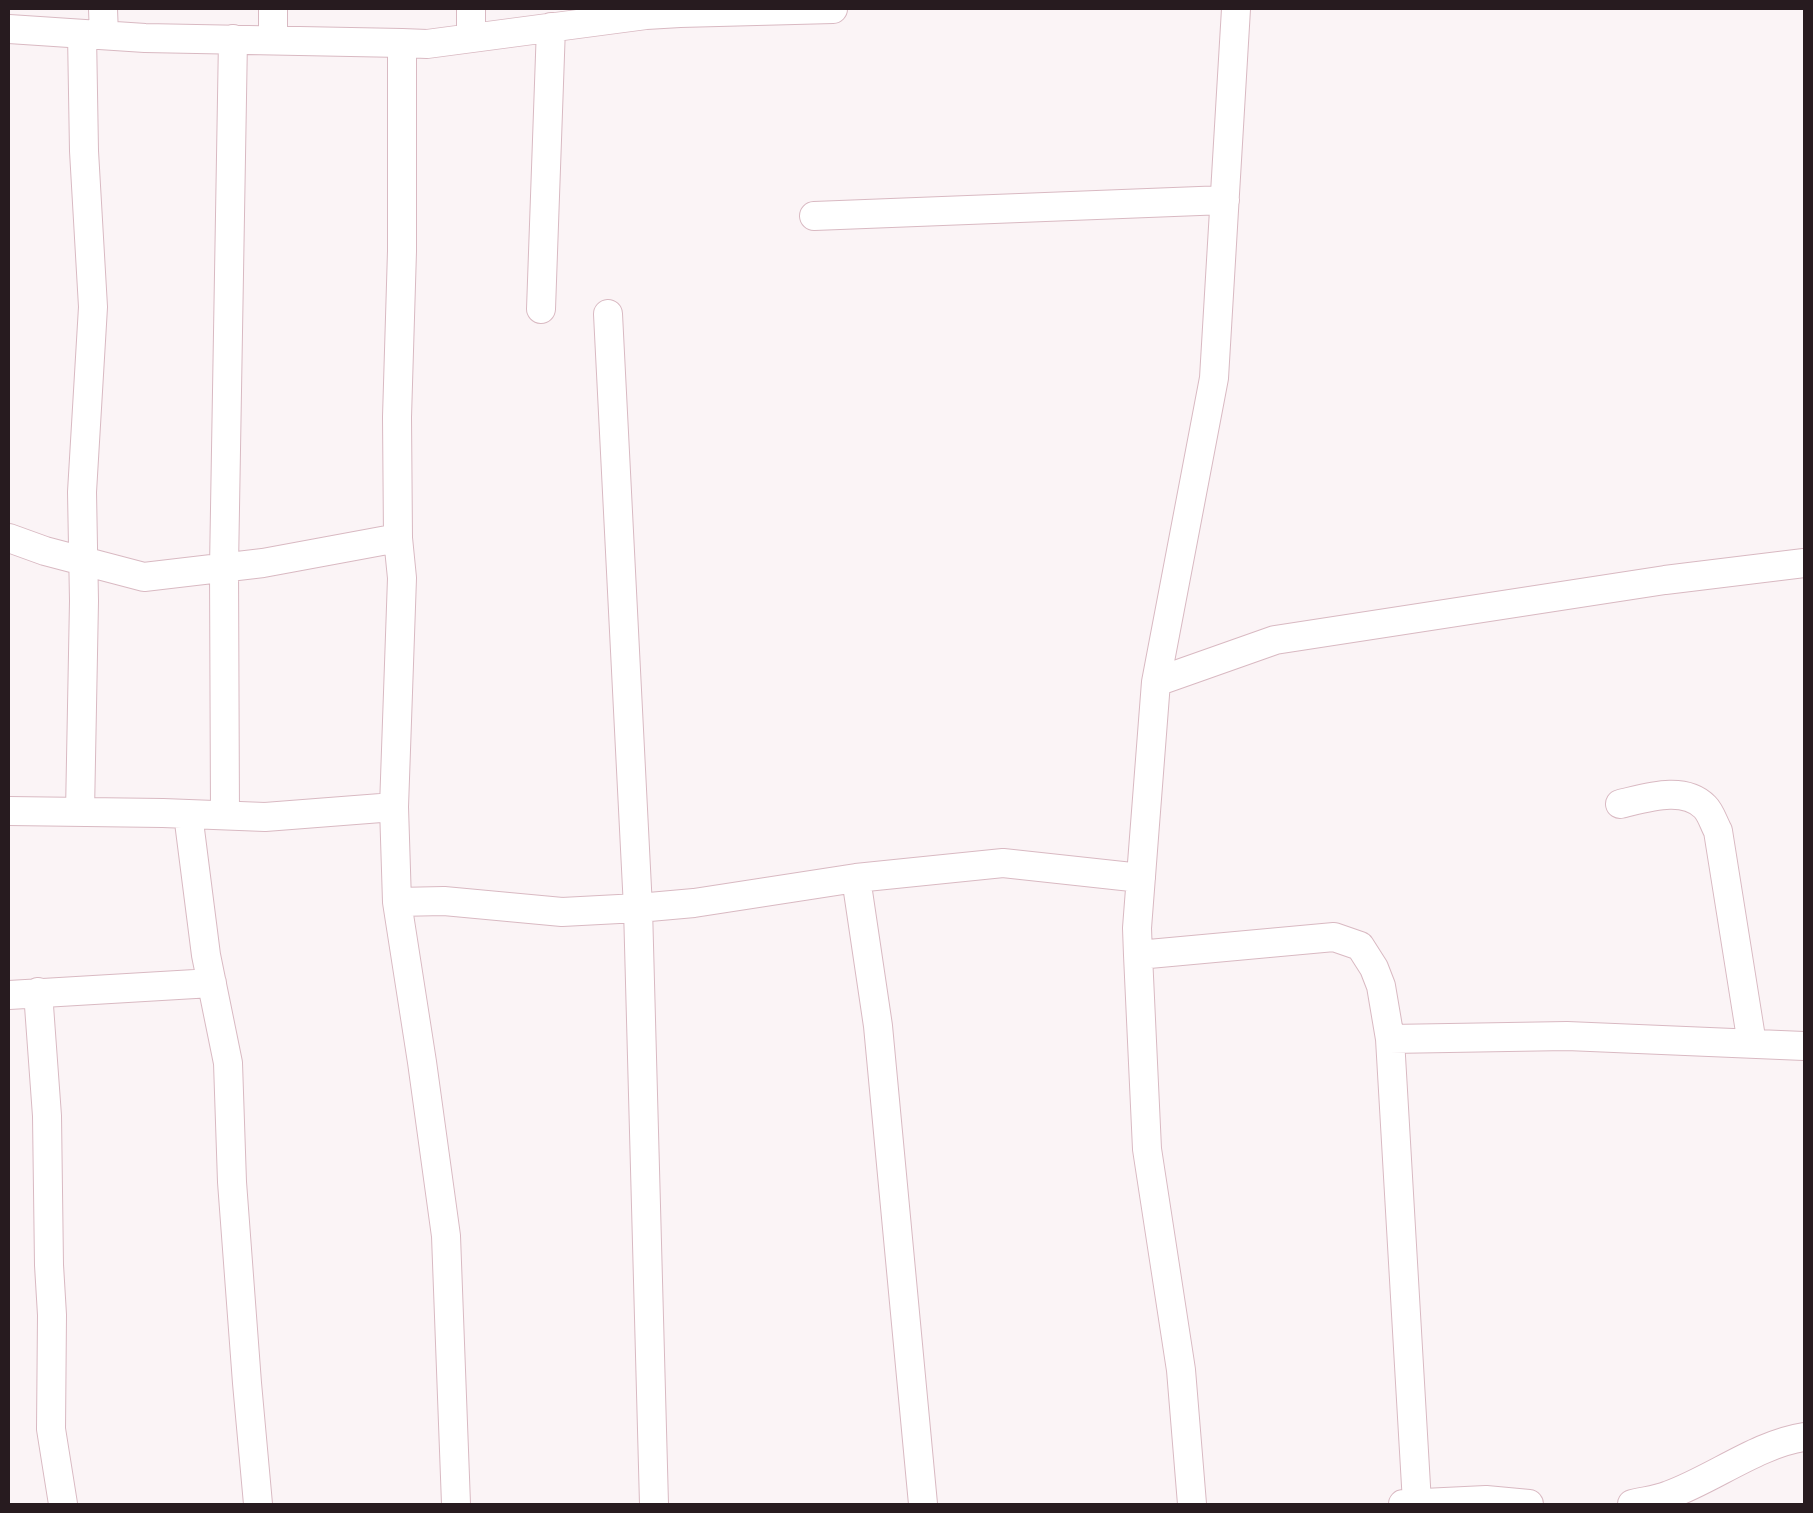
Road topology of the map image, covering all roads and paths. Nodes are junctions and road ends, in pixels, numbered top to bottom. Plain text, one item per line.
1 (273, 9) edge
2 (471, 9) edge
3 (833, 9) edge
4 (1236, 9) edge
5 (680, 11) edge
6 (96, 26) edge
7 (551, 27) junction
8 (9, 29) edge
9 (470, 38) junction
10 (233, 39) junction
11 (273, 40) junction
12 (402, 43) junction
13 (1225, 200) junction
14 (814, 216) dead end
15 (541, 309) dead end
16 (608, 314) dead end
17 (9, 538) edge
18 (398, 538) junction
19 (83, 561) junction
20 (1804, 563) edge
21 (224, 567) junction
22 (1156, 682) junction
23 (1620, 804) dead end
24 (394, 806) junction
25 (9, 810) edge
26 (80, 812) junction
27 (188, 814) junction
28 (225, 815) junction
29 (856, 878) junction
30 (1141, 878) junction
31 (397, 902) junction
32 (638, 908) junction
33 (1138, 955) junction
34 (212, 984) junction
35 (38, 992) junction
36 (9, 995) edge
37 (1390, 1039) junction
38 (1752, 1044) junction
39 (1804, 1046) edge
40 (1804, 1437) edge
41 (1487, 1502) edge
42 (63, 1504) edge
43 (258, 1504) edge
44 (456, 1504) edge
45 (654, 1504) edge
46 (923, 1504) edge
47 (1192, 1504) edge
48 (1410, 1504) edge
49 (1529, 1504) edge
50 (1632, 1504) edge

1 - 11 street
2 - 9 street
3 - 5 street
4 - 13 street
5 - 7 street
6 - 8 street
6 - 10 street
6 - 19 street
7 - 9 street
7 - 15 street
9 - 12 street
10 - 11 street
10 - 21 street
11 - 12 street
12 - 18 street
13 - 14 street
13 - 22 street
16 - 32 street
17 - 19 street
18 - 21 street
18 - 24 street
19 - 21 street
19 - 26 street
20 - 22 street
21 - 28 street
22 - 30 street
23 - 38 street
24 - 28 street
24 - 31 street
25 - 26 street
26 - 27 street
27 - 28 street
27 - 34 street
29 - 30 street
29 - 32 street
29 - 46 street
30 - 33 street
31 - 32 street
31 - 44 street
32 - 45 street
33 - 37 street
33 - 47 street
34 - 35 street
34 - 43 street
35 - 36 street
35 - 42 street
37 - 38 street
37 - 48 street
38 - 39 street
40 - 50 street
41 - 48 street
41 - 49 street

